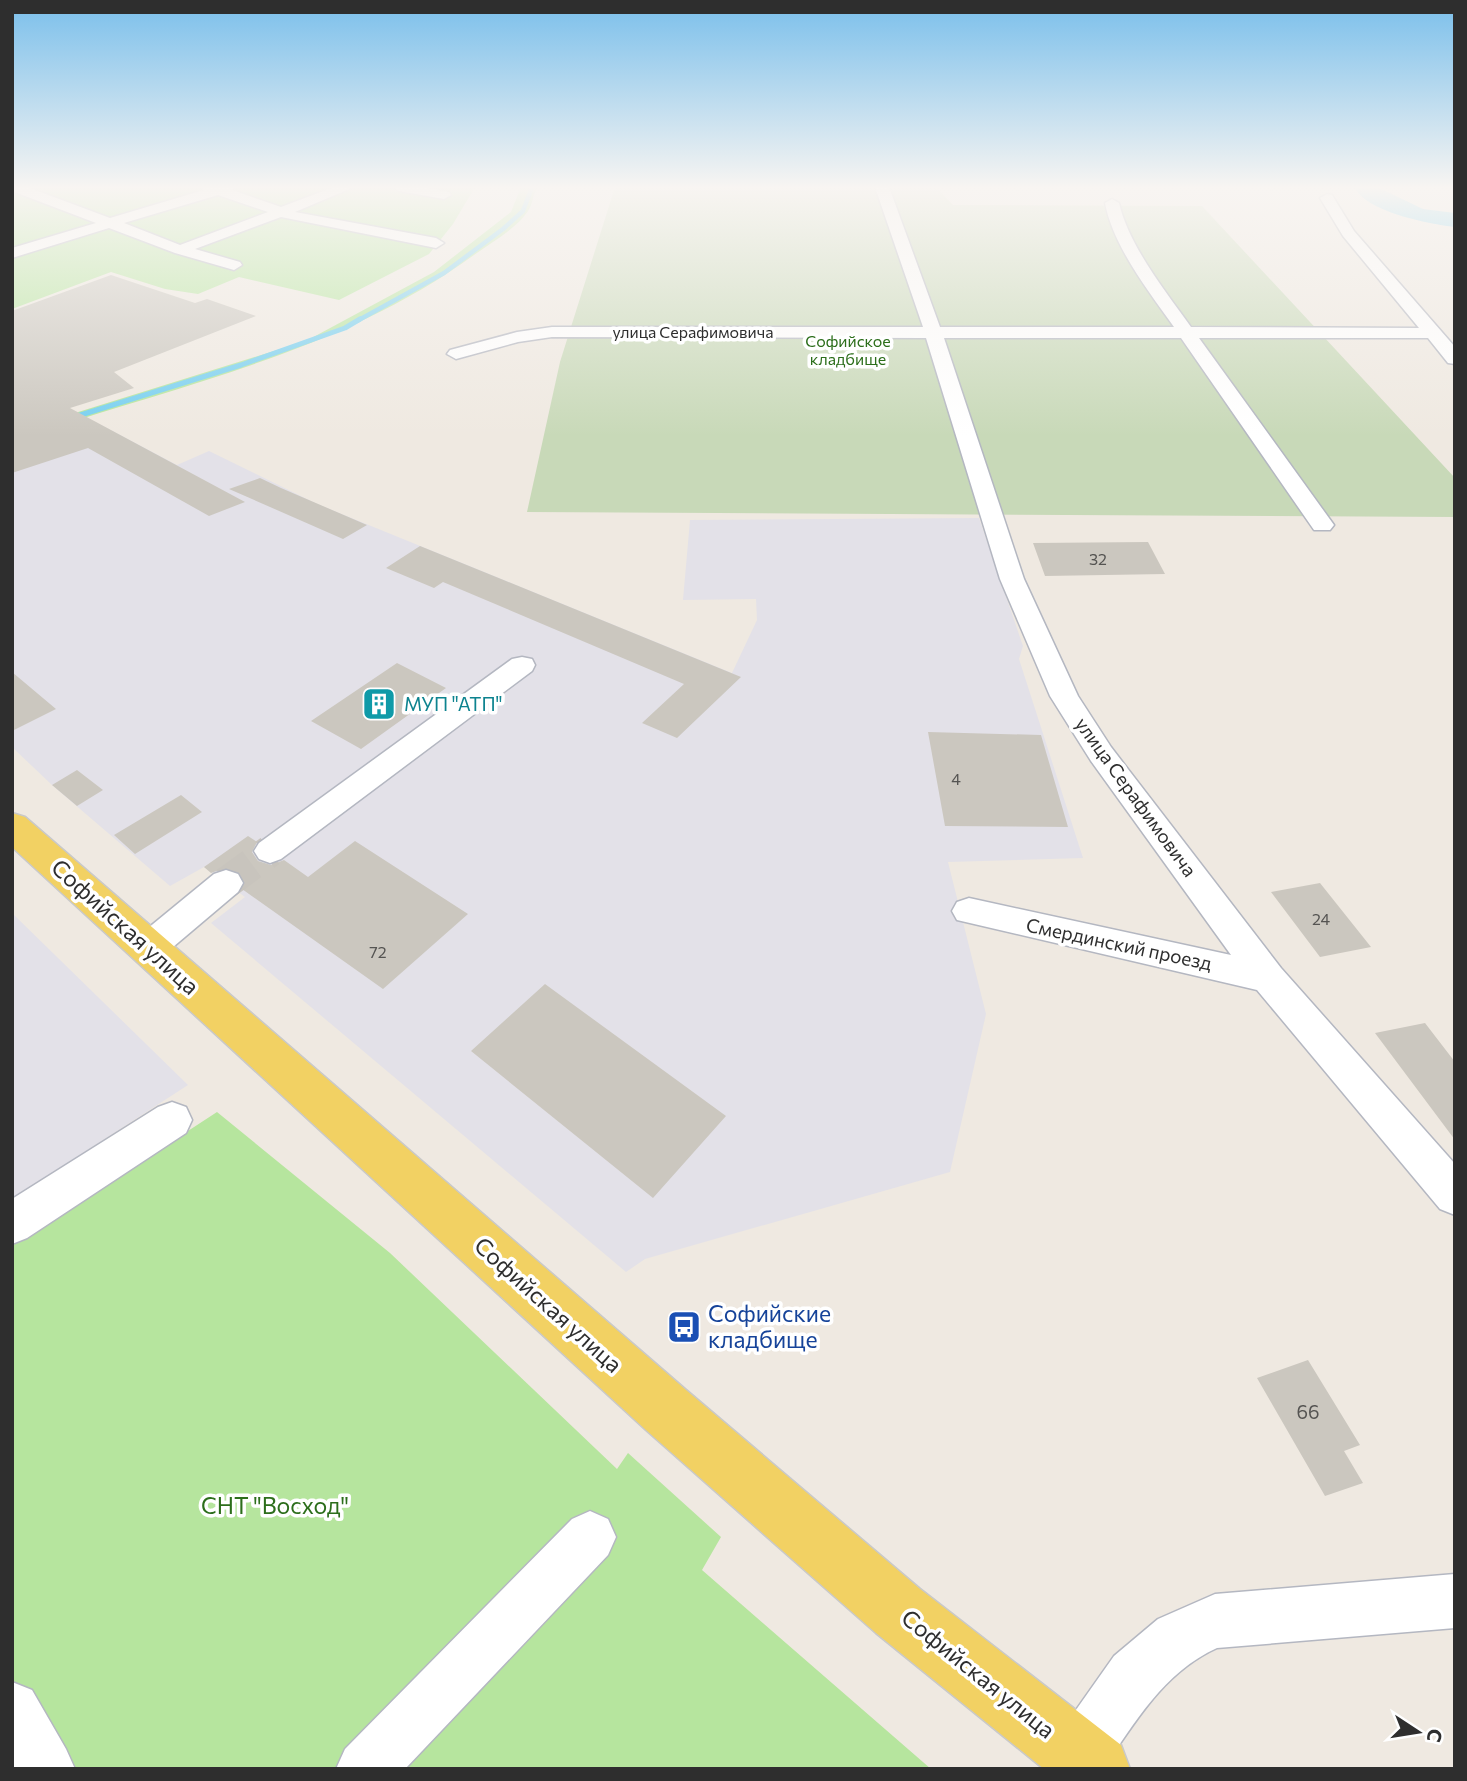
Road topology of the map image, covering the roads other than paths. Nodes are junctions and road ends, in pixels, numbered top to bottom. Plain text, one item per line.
1 (912, 270) edge
2 (1144, 270) edge
3 (1380, 270) edge
4 (933, 332) junction
5 (1187, 333) junction
6 (1434, 333) junction
7 (456, 354) dead end
8 (1455, 359) edge
9 (1322, 525) dead end
10 (522, 665) dead end
11 (12, 826) edge
12 (270, 851) tunnel mouth
13 (226, 883) tunnel mouth
14 (969, 911) dead end
15 (148, 948) junction
16 (1268, 978) junction
17 (173, 1120) dead end
18 (1455, 1195) edge
19 (12, 1223) edge
20 (590, 1537) dead end
21 (1455, 1601) edge
22 (12, 1710) edge
23 (1088, 1761) edge
24 (46, 1769) edge
25 (365, 1769) edge

1 - 4 street, улица Серафимовича
2 - 5 street
3 - 6 street
4 - 5 street, улица Серафимовича
4 - 7 street, улица Серафимовича
4 - 16 street, улица Серафимовича
5 - 6 street, улица Серафимовича
5 - 9 street
6 - 8 street
10 - 12 street
11 - 15 main road, Софийская улица
13 - 15 street
14 - 16 street, Смердинский проезд
15 - 23 main road, Софийская улица
16 - 18 street, улица Серафимовича
17 - 19 street
20 - 25 street
21 - 23 street
22 - 24 street

